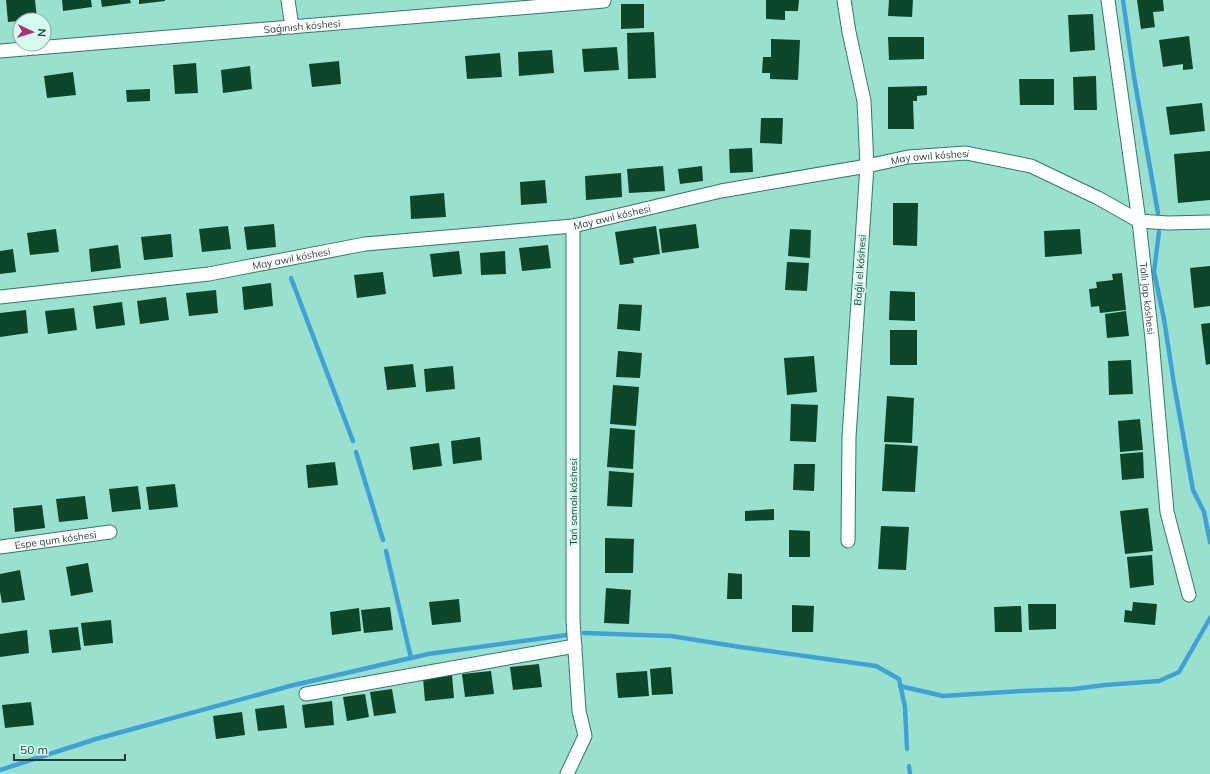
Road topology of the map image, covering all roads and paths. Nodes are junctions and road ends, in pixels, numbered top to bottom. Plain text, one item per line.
1 (288, 0) edge
2 (844, 0) edge
3 (1108, 0) edge
4 (604, 1) edge
5 (292, 26) junction
6 (0, 50) edge
7 (867, 166) junction
8 (1139, 221) junction
9 (1210, 222) edge
10 (573, 226) junction
11 (0, 297) edge
12 (110, 532) dead end
13 (848, 541) dead end
14 (0, 547) edge
15 (1189, 595) dead end
16 (575, 646) junction
17 (306, 694) dead end
18 (567, 774) edge

1 - 5 street
2 - 7 street, Baǵlı el kóshesi
3 - 8 street, Tallı jap kóshesi
4 - 5 street, Saǵınısh kóshesi
5 - 6 street, Saǵınısh kóshesi
7 - 8 street, May awıl kóshesi
7 - 10 street, May awıl kóshesi
7 - 13 street, Baǵlı el kóshesi
8 - 9 street, May awıl kóshesi
8 - 15 street, Tallı jap kóshesi
10 - 11 street, May awıl kóshesi
10 - 16 street, Tań samalı kóshesi
12 - 14 street, Espe qum kóshesi
16 - 17 street
16 - 18 street, Tań samalı kóshesi

